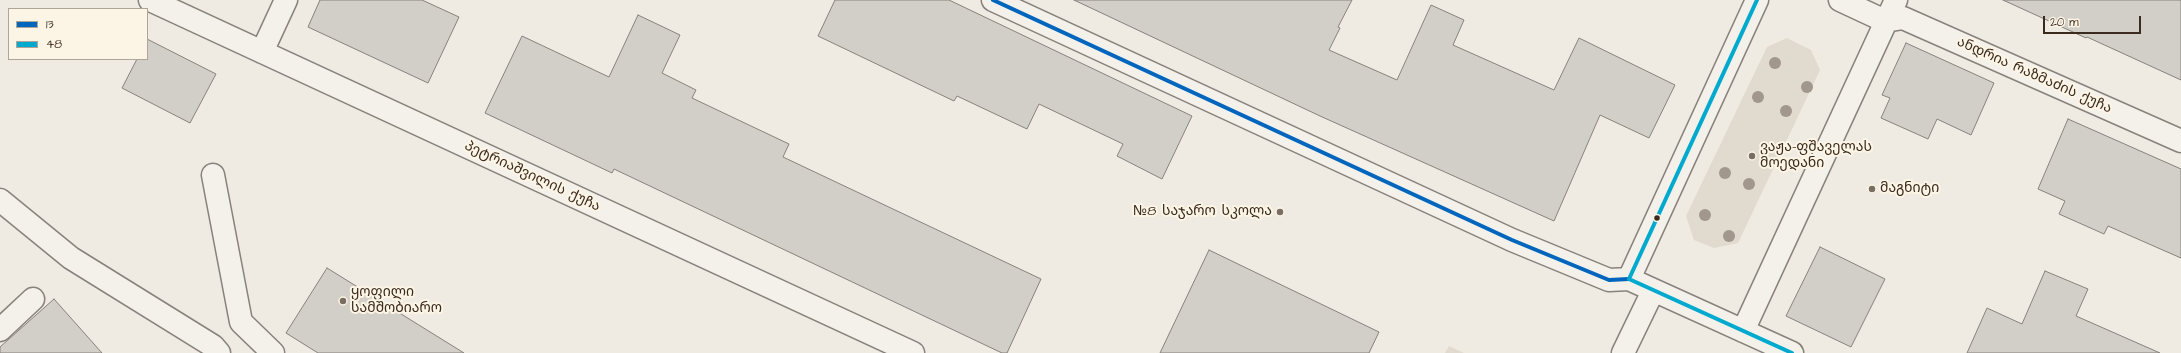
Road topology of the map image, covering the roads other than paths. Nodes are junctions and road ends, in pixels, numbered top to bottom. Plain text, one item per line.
1 (150, 0) edge
2 (286, 0) edge
3 (993, 0) edge
4 (1757, 0) edge
5 (1840, 0) edge
6 (1896, 0) edge
7 (1885, 21) junction
8 (262, 52) junction
9 (2181, 141) edge
10 (212, 175) dead end
11 (0, 200) edge
12 (1629, 279) junction
13 (1653, 291) junction
14 (33, 299) dead end
15 (0, 330) edge
16 (1742, 332) junction
17 (219, 353) edge
18 (273, 353) edge
19 (913, 353) edge
20 (1623, 353) edge
21 (1792, 353) edge

1 - 8 street, პეტრიაშვილის ქუჩა
2 - 8 street
3 - 12 street
4 - 12 street
5 - 7 street
6 - 7 street
7 - 9 street, ანდრია რაზმაძის ქუჩა
7 - 16 street
8 - 19 street, პეტრიაშვილის ქუჩა
10 - 18 street
11 - 17 street
12 - 13 street
13 - 16 street
13 - 20 street
14 - 15 street
16 - 21 street

